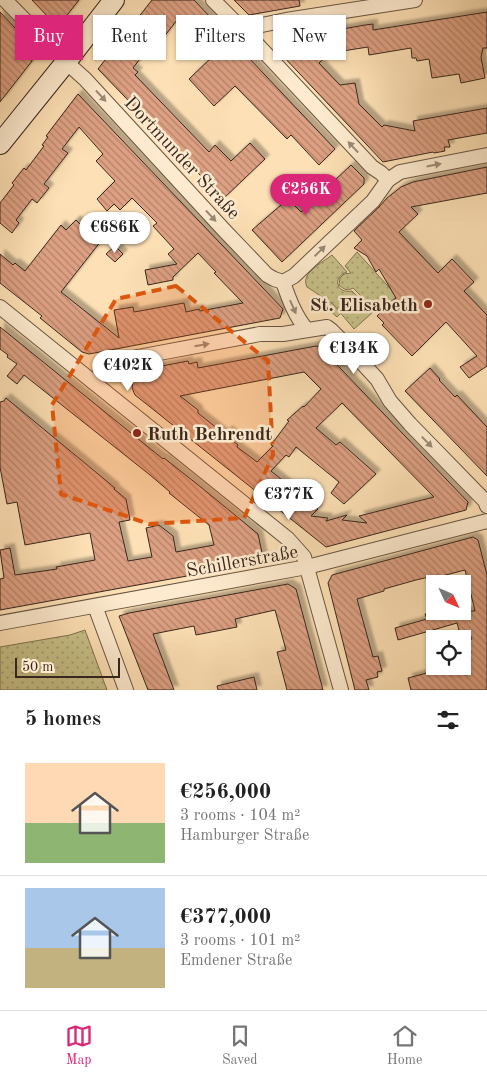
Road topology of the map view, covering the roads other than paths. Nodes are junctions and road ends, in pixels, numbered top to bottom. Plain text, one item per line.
1 (5, 0) edge
2 (114, 0) edge
3 (213, 0) edge
4 (415, 0) edge
5 (229, 15) edge
6 (263, 25) edge
7 (263, 50) edge
8 (66, 62) junction
9 (0, 144) edge
10 (487, 155) edge
11 (388, 180) junction
12 (282, 282) junction
13 (0, 306) edge
14 (307, 330) junction
15 (92, 382) junction
16 (487, 506) edge
17 (487, 521) edge
18 (307, 567) junction
19 (95, 606) junction
20 (0, 623) edge
21 (126, 690) edge
22 (341, 690) edge

1 - 8 street, Dortmunder Straße
2 - 8 main road
3 - 5 street
4 - 6 street
11 -> 7 street
8 - 9 main road
8 -> 12 street, Dortmunder Straße
11 -> 10 street
12 -> 11 street
12 -> 14 street
13 - 15 street
15 -> 14 street
14 -> 16 street
15 - 18 street
17 - 18 street, Schillerstraße
18 - 19 street, Schillerstraße
18 - 22 street
19 - 20 street, Schillerstraße
19 - 21 street

